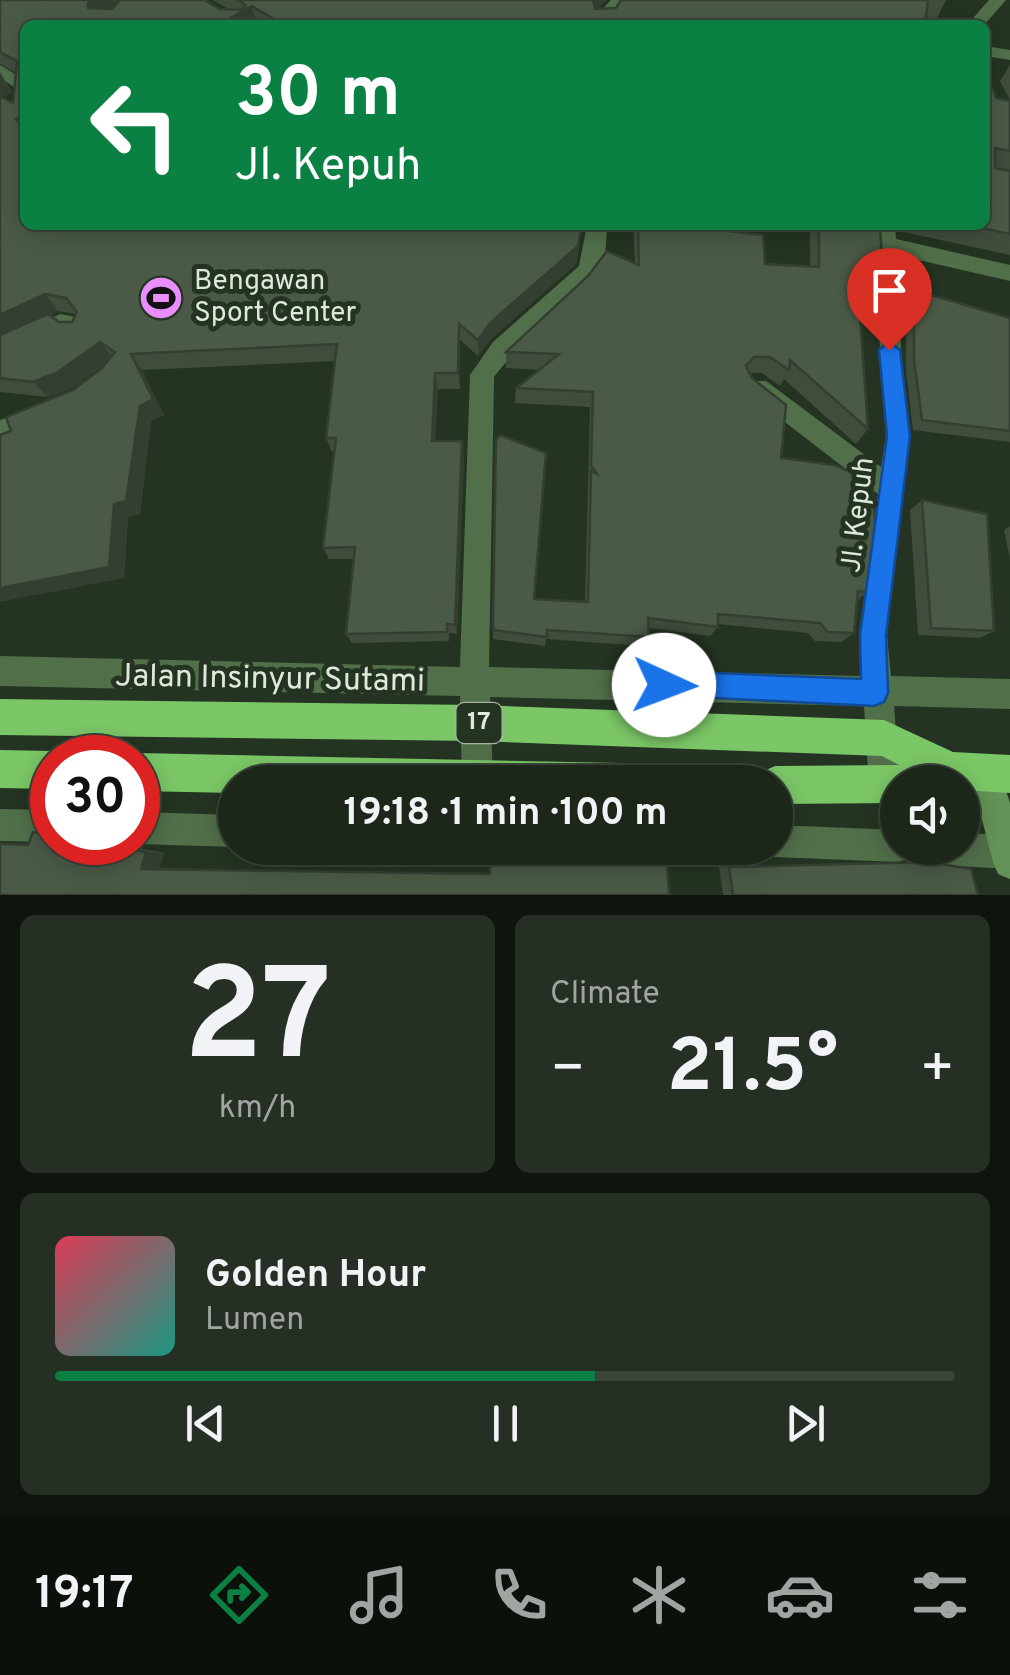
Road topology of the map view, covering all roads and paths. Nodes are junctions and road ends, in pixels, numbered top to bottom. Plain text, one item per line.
1 (620, 0) edge
2 (998, 0) edge
3 (601, 20) edge
4 (980, 20) edge
5 (597, 230) edge
6 (884, 234) edge
7 (1010, 273) edge
8 (79, 331) edge
9 (0, 352) edge
10 (754, 384) edge
11 (52, 406) edge
12 (0, 428) edge
13 (894, 491) junction
14 (0, 670) edge
15 (270, 678) junction
16 (474, 678) junction
17 (741, 688) junction
18 (874, 693) junction
19 (1010, 694) edge
20 (0, 717) edge
21 (265, 720) junction
22 (476, 723) junction
23 (749, 734) junction
24 (884, 738) junction
25 (477, 765) edge
26 (891, 765) edge
27 (0, 769) edge
28 (30, 770) edge
29 (160, 773) edge
30 (982, 773) edge
31 (218, 774) edge
32 (880, 784) edge
33 (793, 785) edge
34 (0, 824) edge
35 (30, 825) edge
36 (160, 829) edge
37 (218, 830) edge
38 (793, 843) edge
39 (880, 845) edge
40 (980, 853) edge
41 (1009, 855) edge

1 - 3 street
2 - 4 street
5 - 16 street
6 - 7 street
6 - 13 street, Jl. Kepuh
8 - 9 lane
10 - 13 street
11 - 12 lane
13 - 18 street, Jl. Kepuh
14 - 15 street
15 - 16 street
15 - 21 street
16 - 17 street
16 - 22 street
17 - 18 street
17 - 23 street
18 - 19 street
18 - 24 street, Jl. Kepuh
20 - 21 highway, Jalan Insinyur Sutami / 17
21 - 22 highway, Jalan Insinyur Sutami / 17
22 - 23 highway, Jalan Insinyur Sutami / 17
22 - 25 street
23 - 24 highway, Jalan Insinyur Sutami / 17
24 - 26 street, Jl. Kepuh
24 - 30 highway, Jalan Insinyur Sutami / 17
27 - 28 highway
29 - 31 highway, 17
30 - 41 street
32 - 33 highway
34 - 35 street
36 - 37 street
38 - 39 street
40 - 41 street

